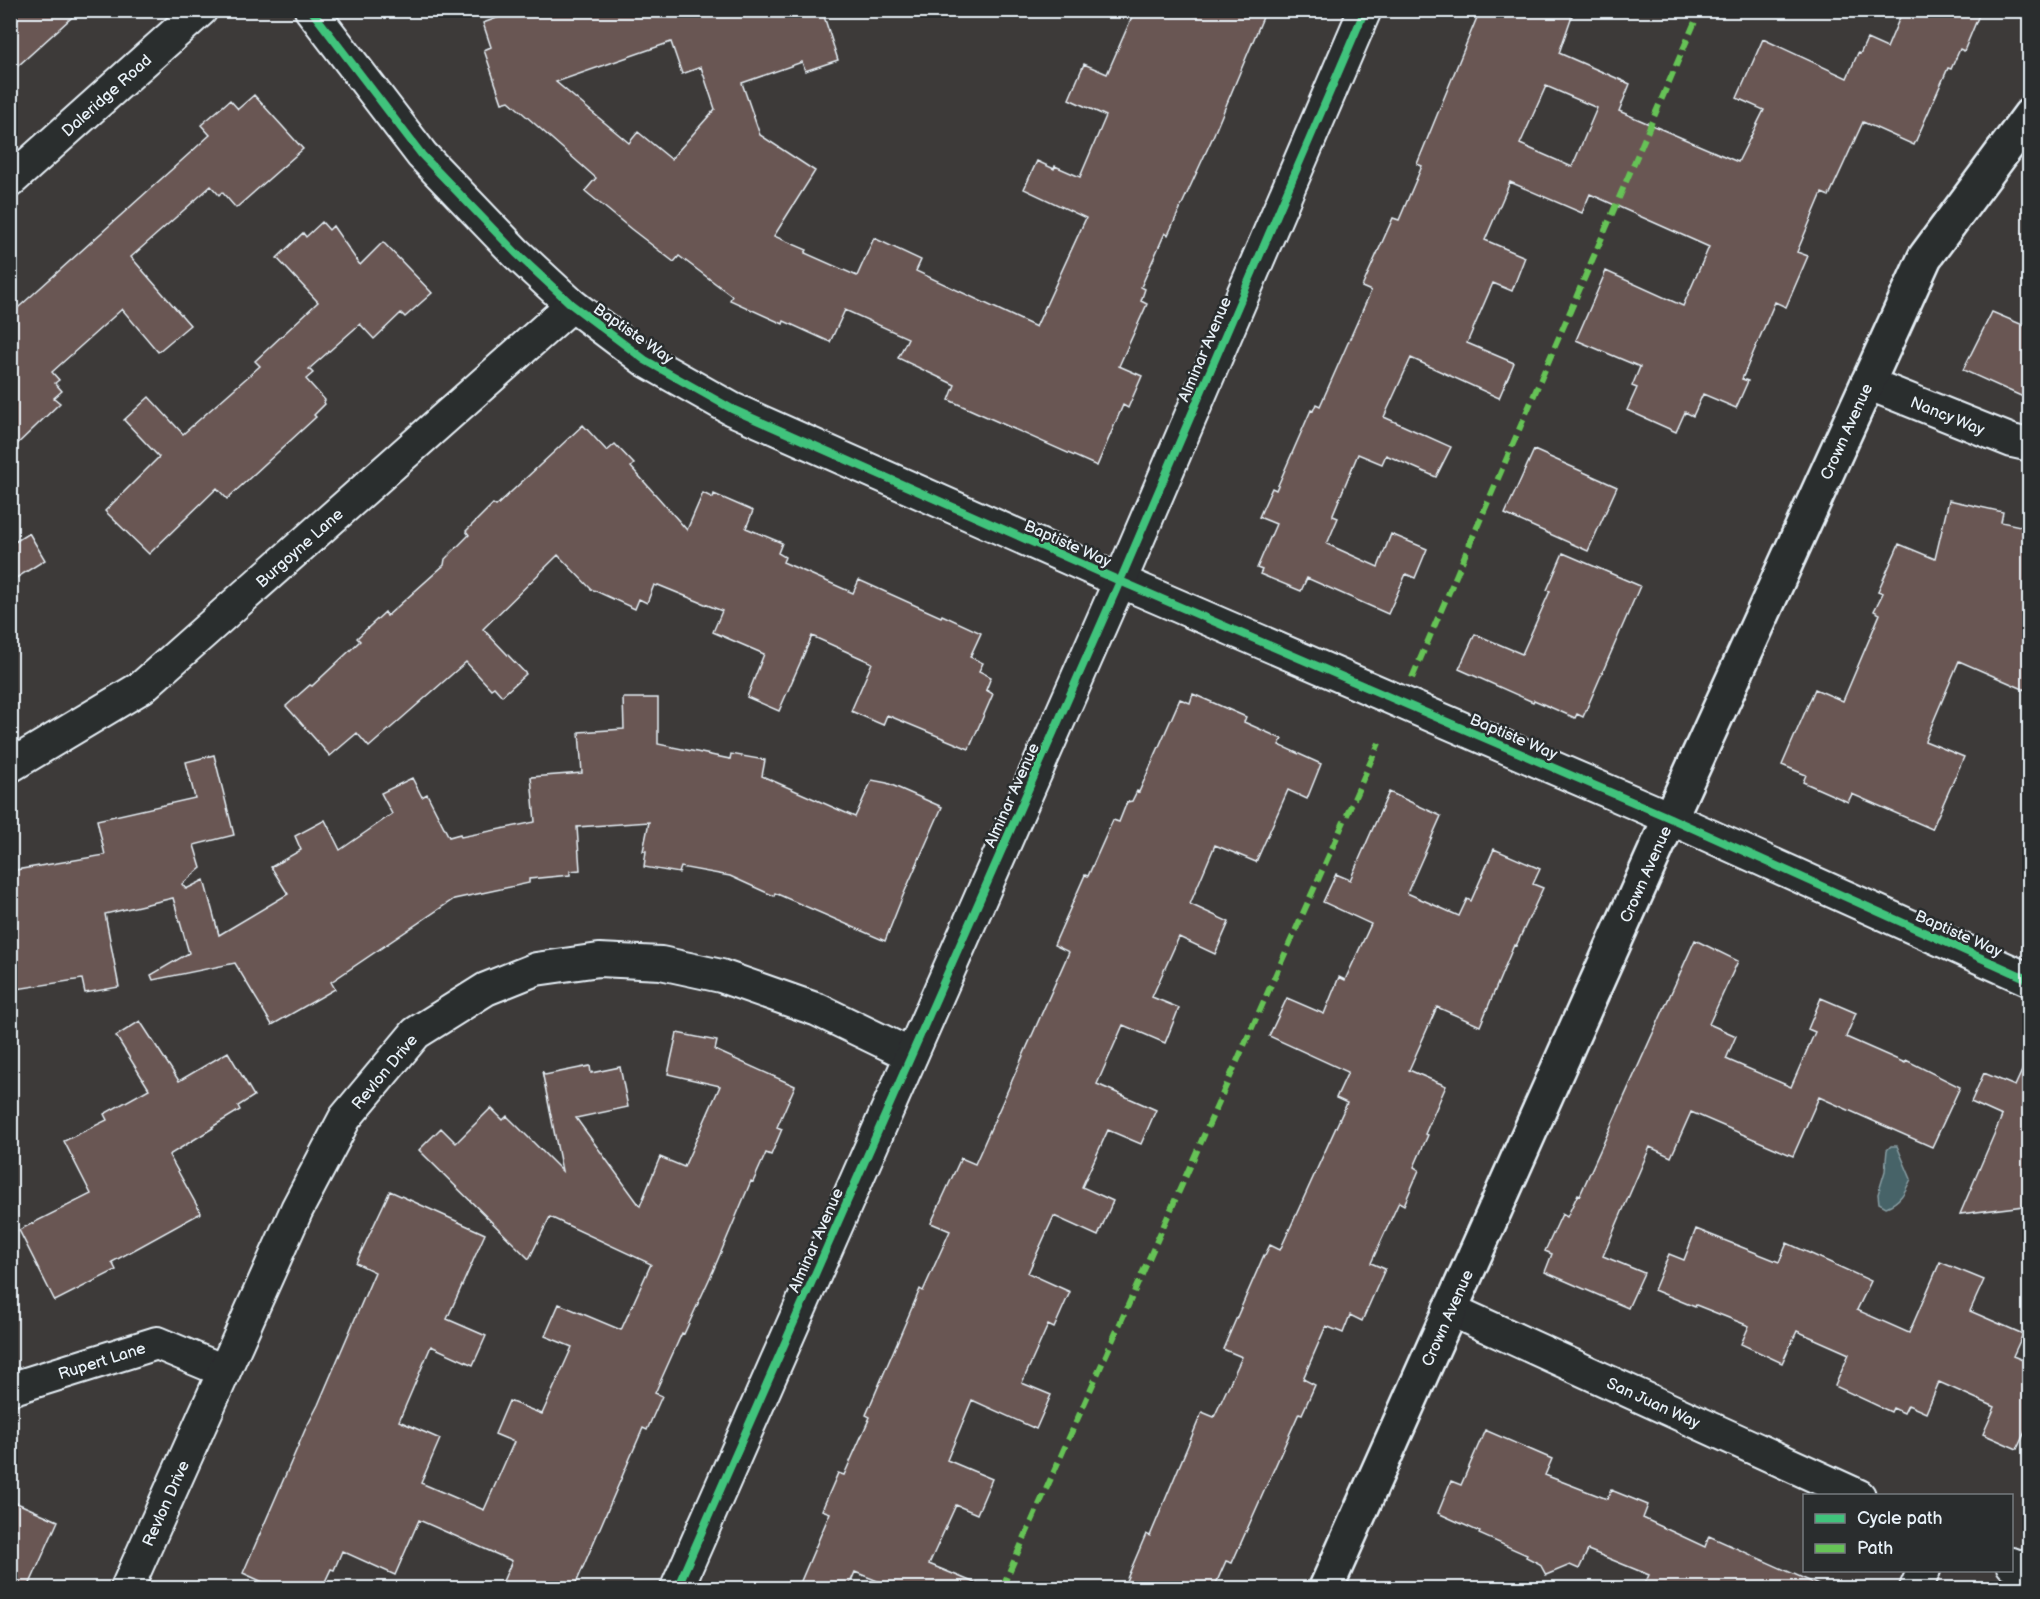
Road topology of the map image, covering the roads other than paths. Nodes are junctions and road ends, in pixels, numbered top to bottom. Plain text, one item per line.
1 (201, 10) edge
2 (311, 10) edge
3 (1365, 10) edge
4 (2030, 115) edge
5 (10, 181) edge
6 (572, 305) junction
7 (1867, 383) junction
8 (2030, 445) edge
9 (1120, 581) junction
10 (10, 766) edge
11 (1670, 818) junction
12 (2030, 980) edge
13 (911, 1055) junction
14 (1449, 1309) junction
15 (224, 1371) junction
16 (10, 1389) edge
17 (1855, 1494) edge
18 (2013, 1564) edge
19 (1923, 1572) edge
20 (2030, 1572) edge
21 (127, 1588) edge
22 (677, 1588) edge
23 (1326, 1588) edge
24 (1916, 1588) edge

1 - 5 street, Daleridge Road
2 - 6 street, Baptiste Way
3 - 9 street, Alminar Avenue
4 - 7 street, Crown Avenue
6 - 9 street, Baptiste Way
6 - 10 street, Burgoyne Lane
7 - 8 street, Nancy Way
7 - 11 street, Crown Avenue
9 - 11 street, Baptiste Way
9 - 13 street, Alminar Avenue
11 - 12 street, Baptiste Way
11 - 14 street, Crown Avenue
13 - 15 street, Revlon Drive
13 - 22 street, Alminar Avenue
14 - 17 street, San Juan Way
14 - 23 street, Crown Avenue
15 - 16 street, Rupert Lane
15 - 21 street, Revlon Drive
18 - 20 street
19 - 24 street

